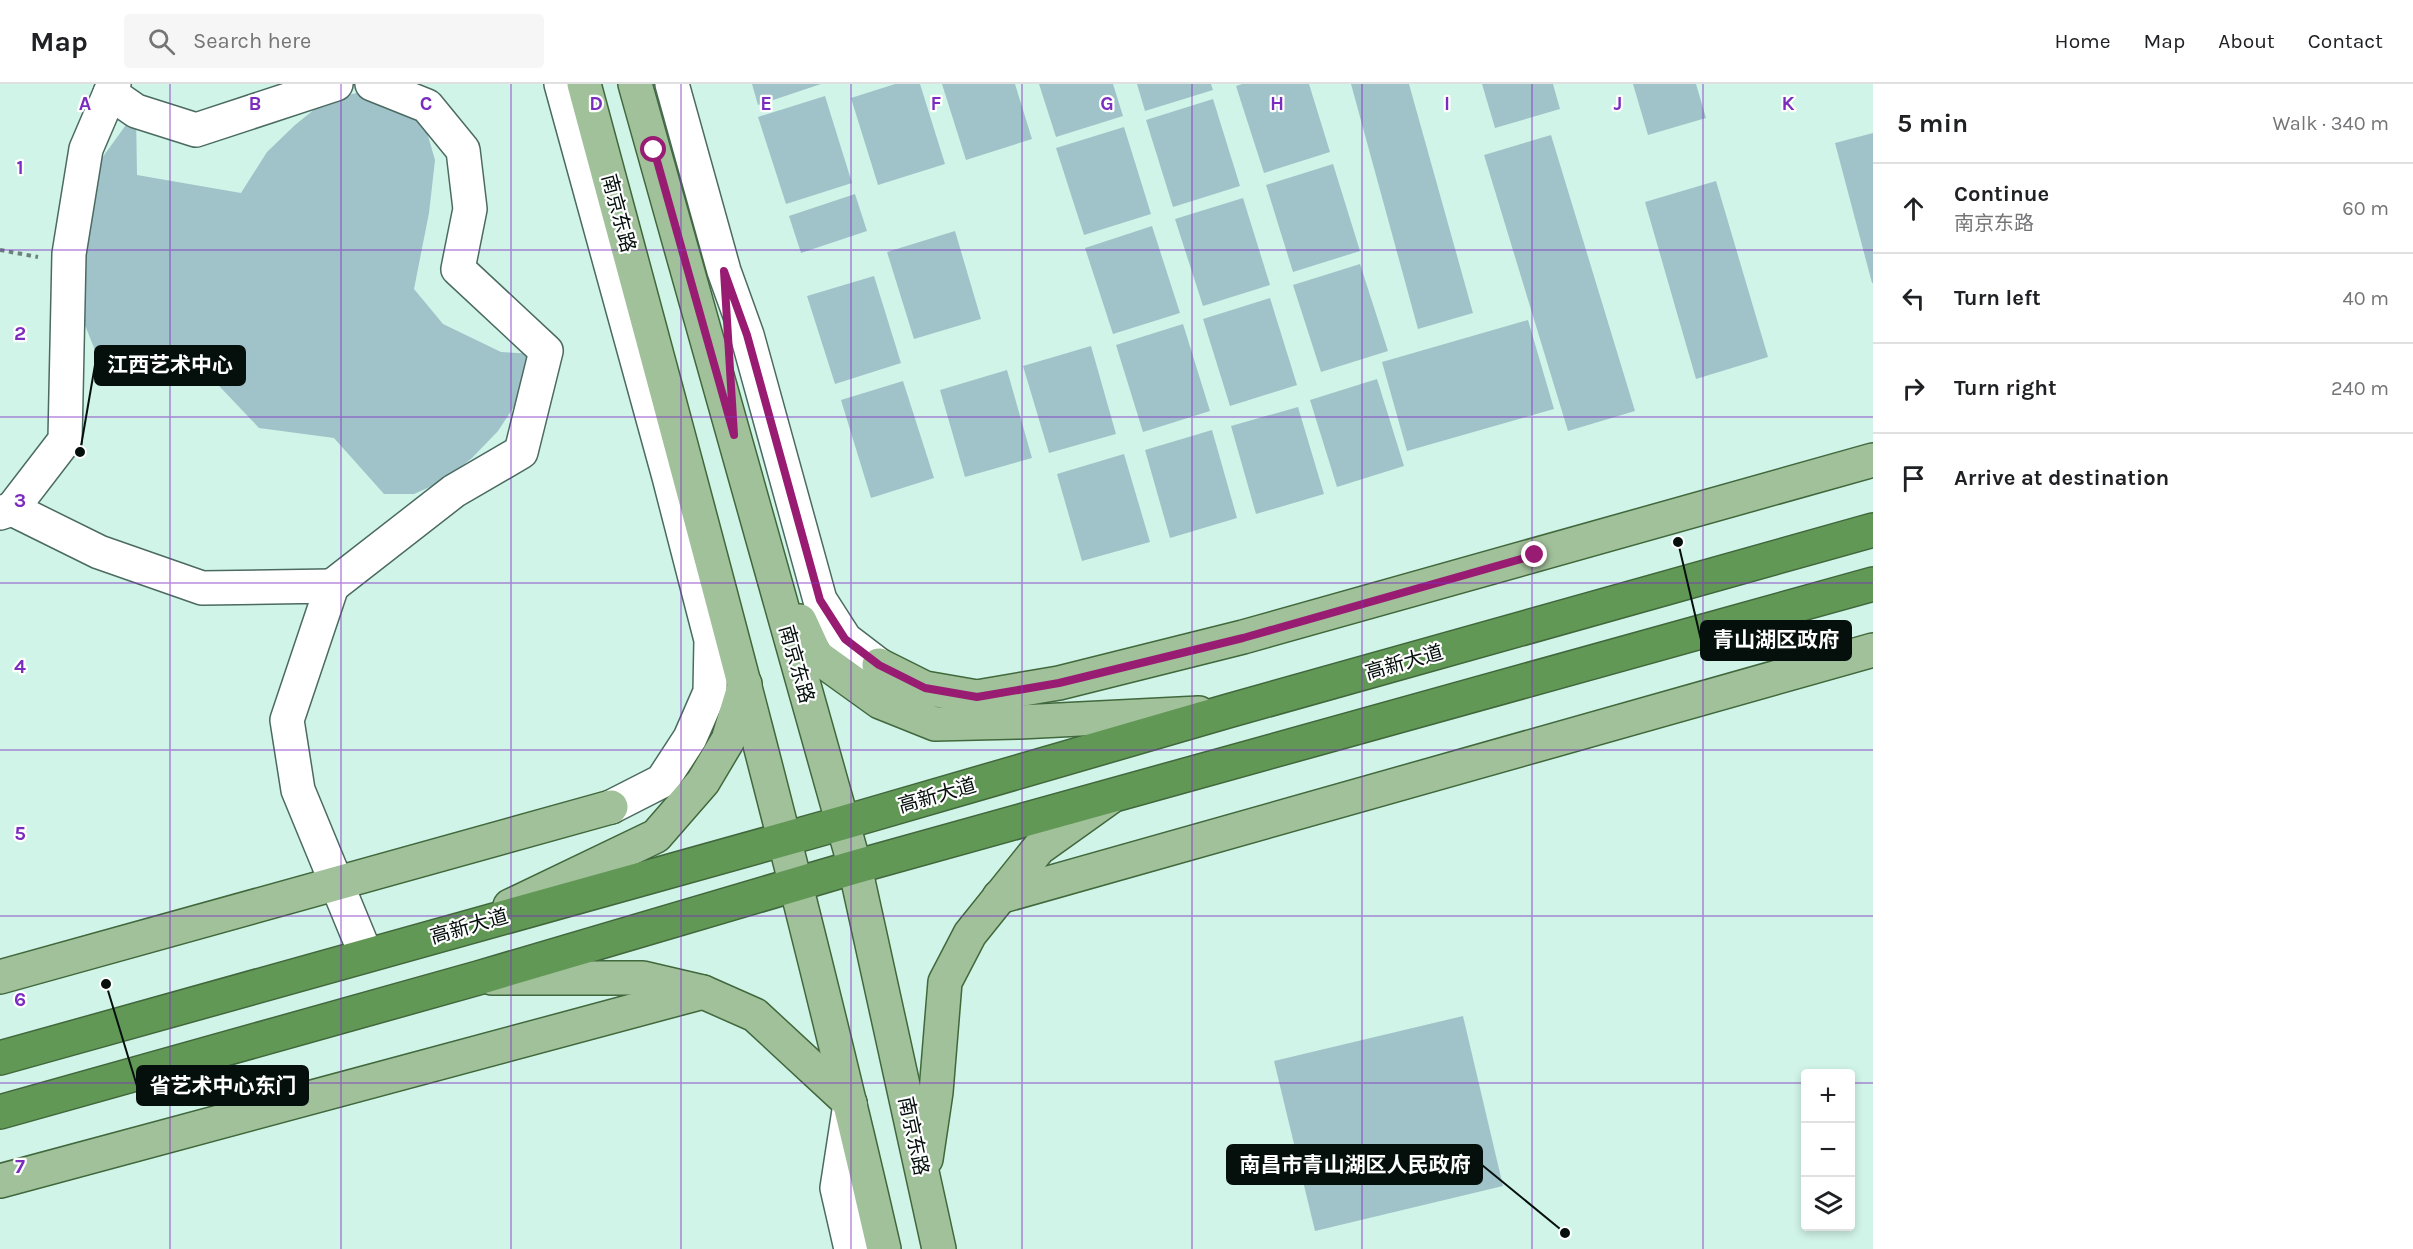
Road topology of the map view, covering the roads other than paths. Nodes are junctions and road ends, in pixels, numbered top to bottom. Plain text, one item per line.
1 (336, 84) edge
2 (372, 84) edge
3 (561, 84) edge
4 (584, 84) edge
5 (635, 84) edge
6 (672, 84) edge
7 (112, 89) edge
8 (724, 271) junction
9 (734, 435) junction
10 (1873, 460) edge
11 (6, 511) edge
12 (1873, 530) edge
13 (763, 542) junction
14 (1873, 584) edge
15 (332, 586) junction
16 (1873, 650) edge
17 (879, 665) joint
18 (745, 682) junction
19 (1228, 711) junction
20 (1112, 796) junction
21 (611, 807) joint
22 (842, 823) junction
23 (785, 838) junction
24 (855, 867) junction
25 (336, 883) junction
26 (796, 885) junction
27 (999, 897) junction
28 (465, 927) junction
29 (366, 955) junction
30 (0, 977) edge
31 (478, 978) junction
32 (703, 992) junction
33 (0, 1058) edge
34 (850, 1103) junction
35 (0, 1112) edge
36 (924, 1178) junction
37 (0, 1181) edge
38 (851, 1249) edge
39 (884, 1249) edge
40 (939, 1249) edge

1 - 7 street
2 - 15 street
3 - 21 street
4 - 18 main road, 南京东路
5 - 9 main road, 南京东路
6 - 8 street
7 - 11 street
8 - 9 street
8 - 17 street
9 - 13 main road, 南京东路
10 - 17 main road
11 - 15 street
12 - 19 highway, 高新大道
13 - 19 main road
13 - 22 main road, 南京东路
14 - 20 highway
15 - 25 street
16 - 27 main road
18 - 23 main road, 南京东路
18 - 28 main road
19 - 22 highway, 高新大道
20 - 24 highway
20 - 27 main road
21 - 25 main road
22 - 23 highway, 高新大道
22 - 24 main road, 南京东路
23 - 26 main road, 南京东路
23 - 28 highway, 高新大道
24 - 26 highway
24 - 36 main road, 南京东路
25 - 29 street
25 - 30 main road
26 - 31 highway
26 - 34 main road, 南京东路
27 - 36 main road
28 - 29 highway, 高新大道
29 - 33 highway, 高新大道
31 - 32 main road
31 - 35 highway
32 - 34 main road
32 - 37 main road
34 - 38 street
34 - 39 main road, 南京东路
36 - 40 main road, 南京东路

